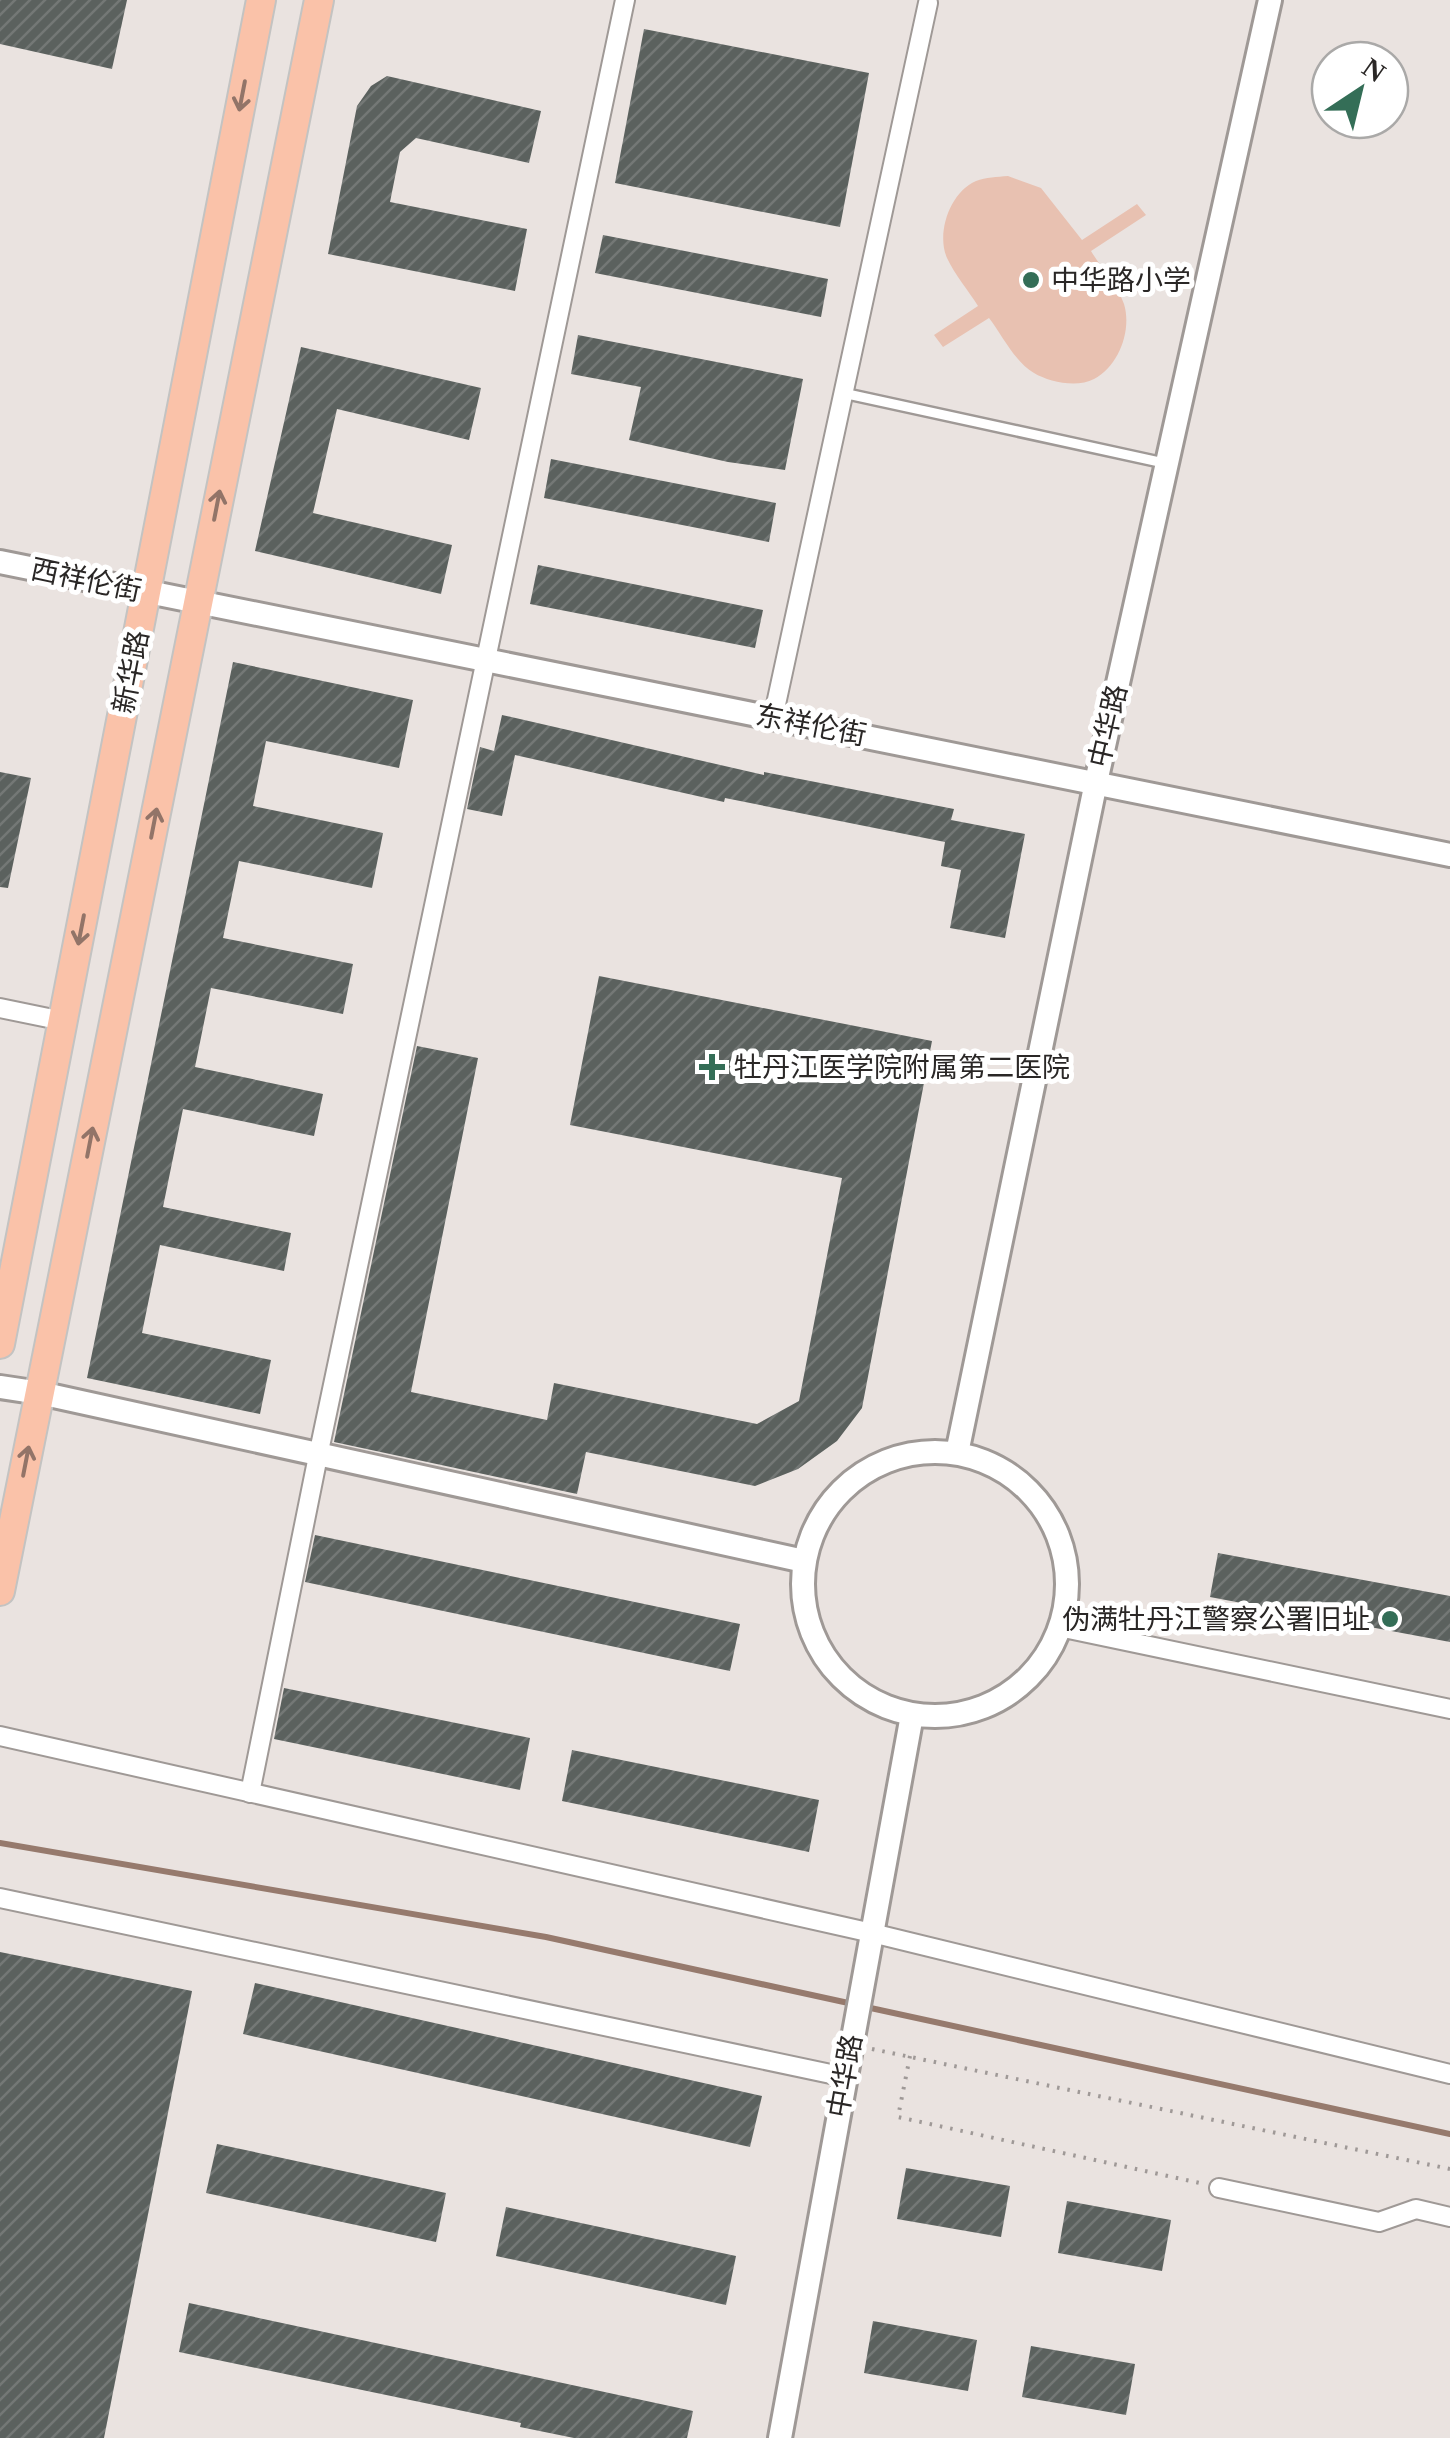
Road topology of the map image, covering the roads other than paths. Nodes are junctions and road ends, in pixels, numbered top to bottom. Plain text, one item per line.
1 (261, 0) edge
2 (318, 0) edge
3 (625, 0) edge
4 (1270, 0) edge
5 (928, 3) dead end
6 (843, 393) junction
7 (1166, 464) junction
8 (0, 562) edge
9 (172, 598) junction
10 (487, 661) junction
11 (773, 718) junction
12 (1096, 782) junction
13 (1450, 854) edge
14 (0, 1008) edge
15 (63, 1021) junction
16 (0, 1344) edge
17 (0, 1387) edge
18 (40, 1393) junction
19 (957, 1453) junction
20 (318, 1456) junction
21 (804, 1561) junction
22 (0, 1591) edge
23 (1059, 1627) junction
24 (1450, 1710) edge
25 (912, 1715) junction
26 (0, 1736) edge
27 (250, 1793) junction
28 (0, 1898) edge
29 (872, 1932) junction
30 (1450, 2074) edge
31 (845, 2077) junction
32 (1219, 2188) road end
33 (1450, 2217) edge
34 (780, 2438) edge

1 -> 9 main road, 新华路
9 -> 2 main road
3 - 10 street
4 - 7 street, 中华路
5 - 6 street
6 - 7 lane
6 - 11 street
7 - 12 street, 中华路
8 - 9 street, 西祥伦街
9 - 10 street, 东祥伦街
9 -> 15 main road, 新华路
18 -> 9 main road
10 - 11 street, 东祥伦街
10 - 20 street
11 - 12 street, 东祥伦街
12 - 13 street, 东祥伦街
12 - 19 street, 中华路
14 - 15 street
15 - 16 main road, 新华路
17 - 18 street
18 - 20 street
22 -> 18 main road
19 - 21 street
19 - 23 street
20 - 21 street
20 - 27 street
21 - 25 street
23 - 24 street
23 - 25 street
25 - 29 street, 中华路
26 - 27 street
27 - 29 street
28 - 31 street
29 - 30 street
29 - 31 street, 中华路
31 - 34 street, 中华路
32 - 33 street

